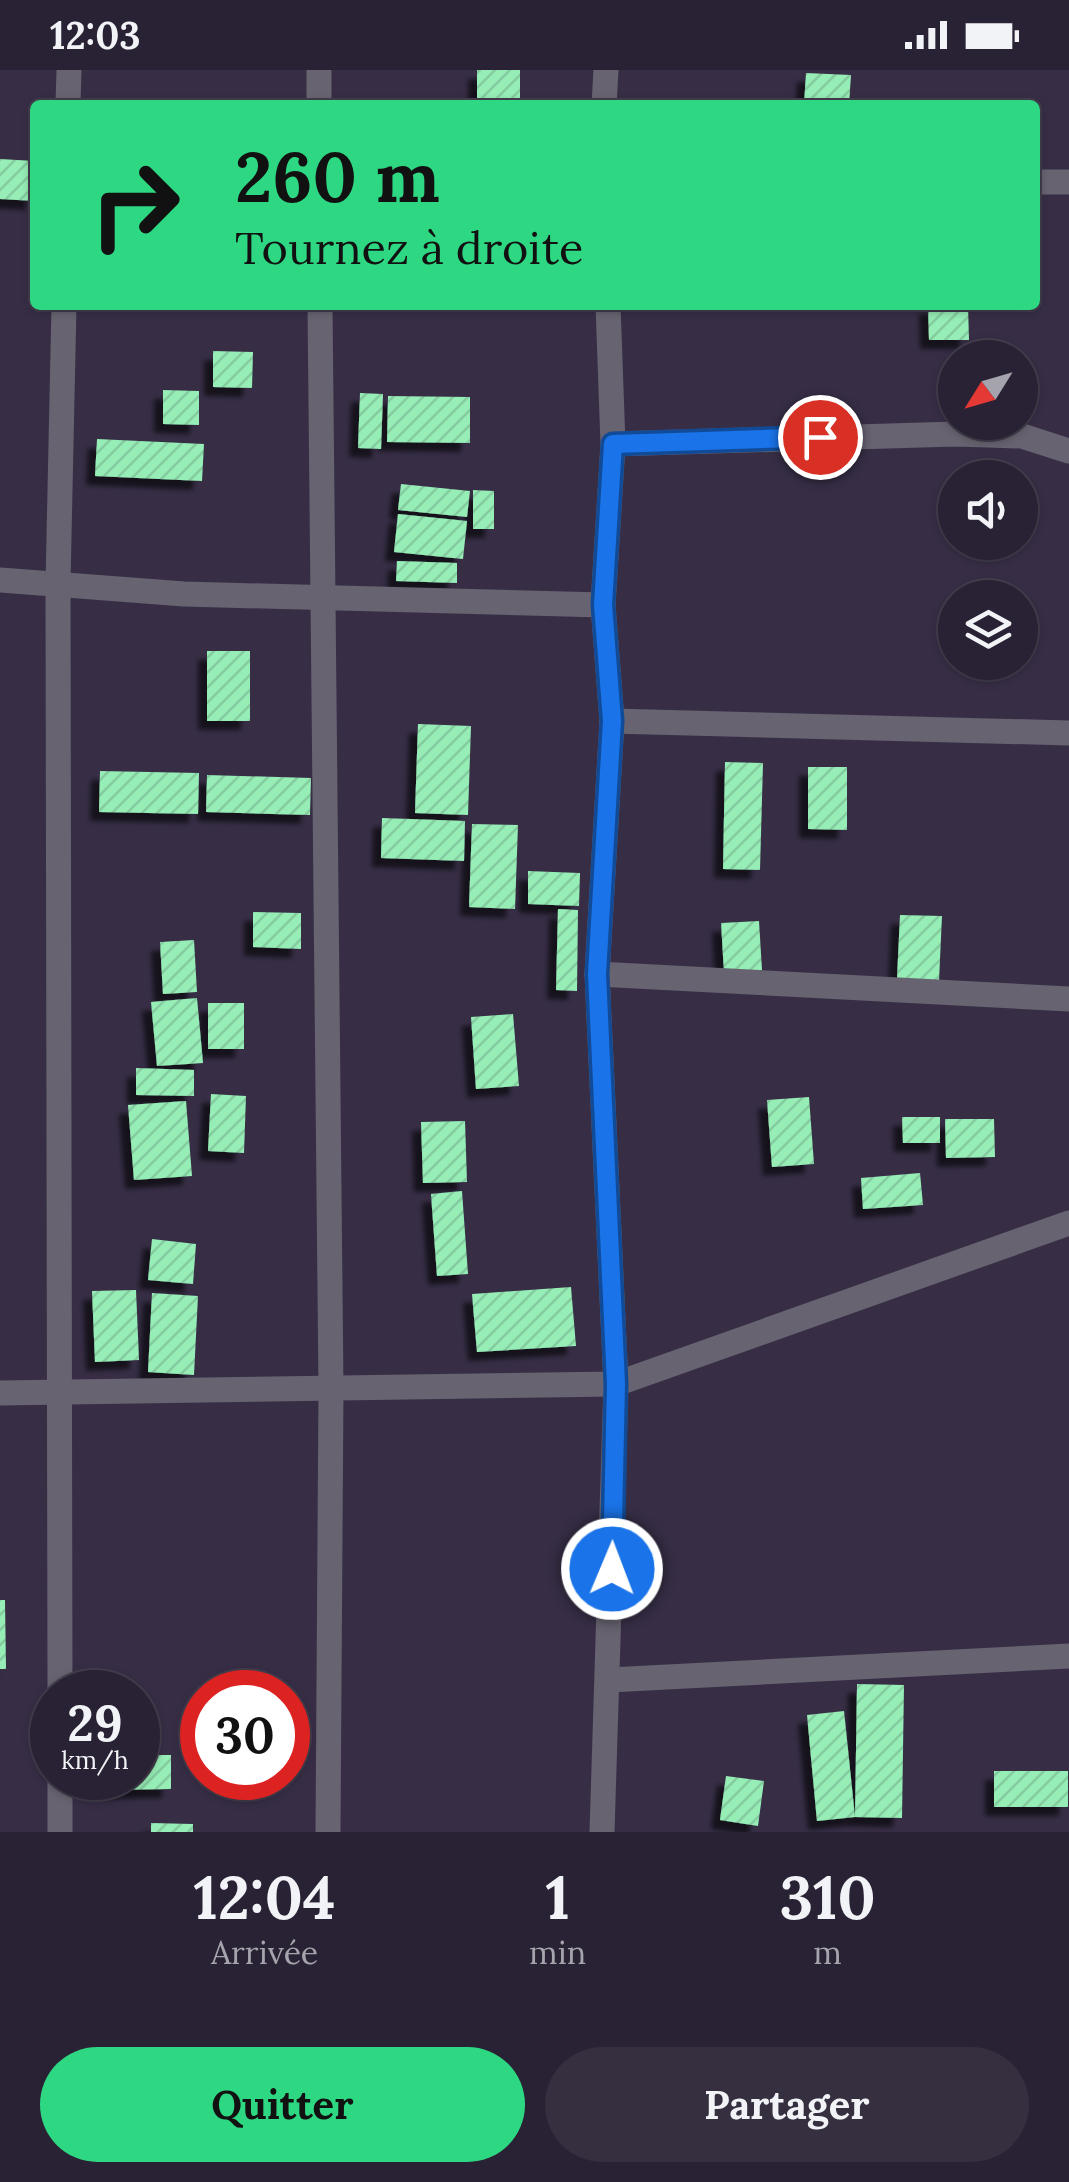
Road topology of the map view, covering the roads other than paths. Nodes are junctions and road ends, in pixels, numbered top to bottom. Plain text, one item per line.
1 (68, 70) edge
2 (318, 70) edge
3 (606, 70) edge
4 (68, 100) edge
5 (319, 100) edge
6 (604, 100) edge
7 (1040, 182) edge
8 (1069, 182) edge
9 (64, 310) edge
10 (320, 310) edge
11 (608, 310) edge
12 (613, 444) junction
13 (1069, 451) edge
14 (0, 580) edge
15 (58, 584) junction
16 (323, 594) junction
17 (603, 605) junction
18 (612, 721) junction
19 (1069, 734) edge
20 (597, 974) junction
21 (1069, 999) edge
22 (1069, 1223) edge
23 (616, 1384) junction
24 (331, 1388) junction
25 (0, 1393) edge
26 (61, 1394) junction
27 (1069, 1656) edge
28 (60, 1670) edge
29 (609, 1680) junction
30 (60, 1800) edge
31 (60, 1832) edge
32 (328, 1832) edge
33 (602, 1832) edge

1 - 4 street
2 - 5 street
3 - 6 street
7 - 8 street
9 - 15 street
10 - 16 street
11 - 12 street
12 - 13 street
12 - 17 street
14 - 15 street
15 - 16 street
15 - 26 street
16 - 17 street
16 - 24 street
17 - 18 street
18 - 19 street
18 - 20 street
20 - 21 street
20 - 23 street
22 - 23 street
23 - 24 street
23 - 29 street
24 - 26 street
24 - 32 street
25 - 26 street
26 - 28 street
27 - 29 street
29 - 33 street
30 - 31 street

